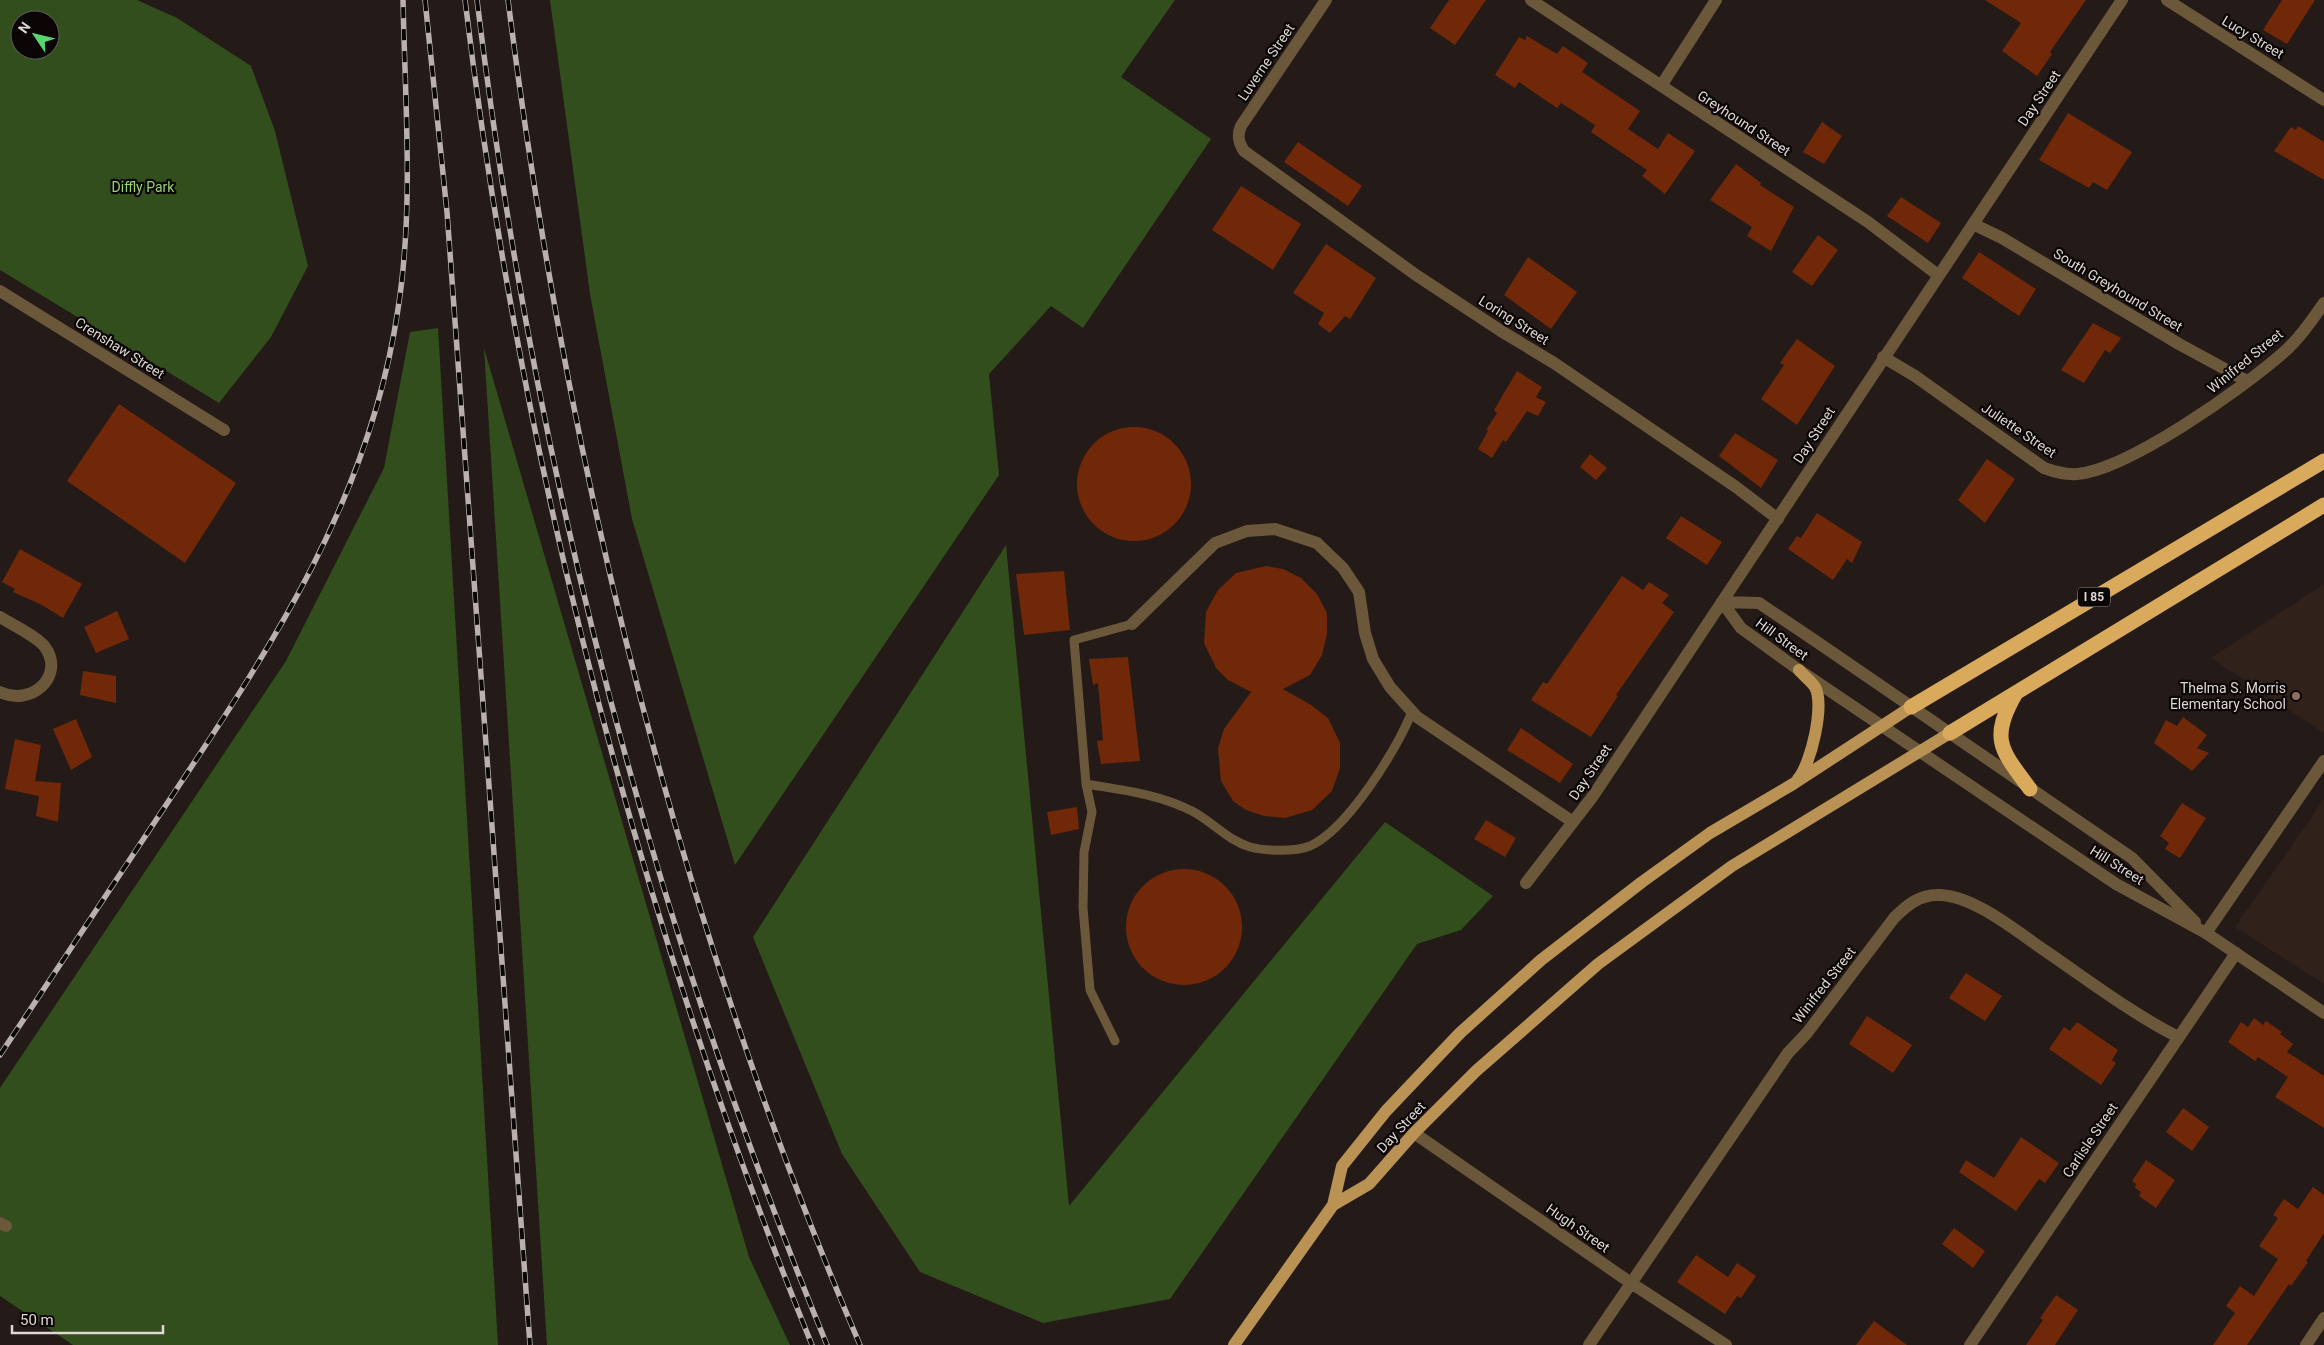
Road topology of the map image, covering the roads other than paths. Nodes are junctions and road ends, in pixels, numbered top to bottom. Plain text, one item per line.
1 (1326, 0) edge
2 (1531, 0) edge
3 (1716, 0) edge
4 (2122, 0) edge
5 (2167, 0) edge
6 (1661, 86) junction
7 (2324, 100) edge
8 (1238, 143) joint
9 (1973, 224) junction
10 (1938, 275) junction
11 (0, 291) edge
12 (2324, 303) edge
13 (1883, 357) junction
14 (2247, 381) junction
15 (2200, 415) joint
16 (224, 430) dead end
17 (2324, 461) edge
18 (2324, 505) edge
19 (1778, 519) junction
20 (1722, 602) junction
21 (0, 617) edge
22 (1132, 624) joint
23 (1799, 670) junction
24 (2017, 691) junction
25 (0, 692) edge
26 (1911, 707) junction
27 (1412, 712) junction
28 (1883, 725) junction
29 (1950, 733) junction
30 (1919, 752) junction
31 (2324, 760) edge
32 (1086, 784) junction
33 (1794, 784) junction
34 (2030, 789) junction
35 (1573, 822) junction
36 (1526, 883) dead end
37 (2206, 933) junction
38 (2236, 953) junction
39 (2324, 1013) edge
40 (2178, 1038) junction
41 (1115, 1041) dead end
42 (1414, 1133) junction
43 (1333, 1204) junction
44 (1631, 1283) junction
45 (2324, 1318) edge
46 (2308, 1344) edge
47 (1234, 1345) edge
48 (1589, 1345) edge
49 (1726, 1345) edge
50 (1970, 1345) edge

1 - 8 street, Luverne Street
2 - 6 street, Greyhound Street
3 - 6 street
4 - 9 street, Day Street
5 - 7 street, Lucy Street
6 - 10 street, Greyhound Street
8 - 19 street, Loring Street
9 - 10 street, Day Street
9 - 14 street, South Greyhound Street
10 - 13 street, Day Street
11 - 16 street, Crenshaw Street
12 - 14 street, Winifred Street
13 - 15 street, Juliette Street
13 - 19 street, Day Street
14 - 15 street, Winifred Street
17 - 26 highway, I 85
18 - 24 highway
19 - 20 street, Day Street
20 - 23 street, Hill Street
20 - 26 street, Hill Street
20 - 35 street, Day Street
21 - 25 street
22 - 27 street
22 - 32 lane
23 - 28 street, Hill Street
23 - 33 main road
24 - 29 highway
24 - 34 highway
26 - 28 main road, Day Street
26 - 29 street, Hill Street
27 - 32 lane
27 - 35 street
28 - 30 street, Hill Street
28 - 33 main road, Day Street
29 - 30 main road, Day Street
29 - 34 street, Hill Street
30 - 37 street, Hill Street
30 - 42 main road, Day Street
31 - 37 street
32 - 41 lane
33 - 43 main road, Day Street
34 - 37 street, Hill Street
35 - 36 street, Day Street
37 - 38 street, Hill Street
38 - 39 street, Hill Street
38 - 40 street, Carlisle Street
40 - 44 street, Winifred Street
40 - 50 street, Carlisle Street
42 - 43 main road, Day Street
42 - 44 street, Hugh Street
43 - 47 main road, Day Street
44 - 48 street, Winifred Street
44 - 49 street, Hugh Street
45 - 46 street

